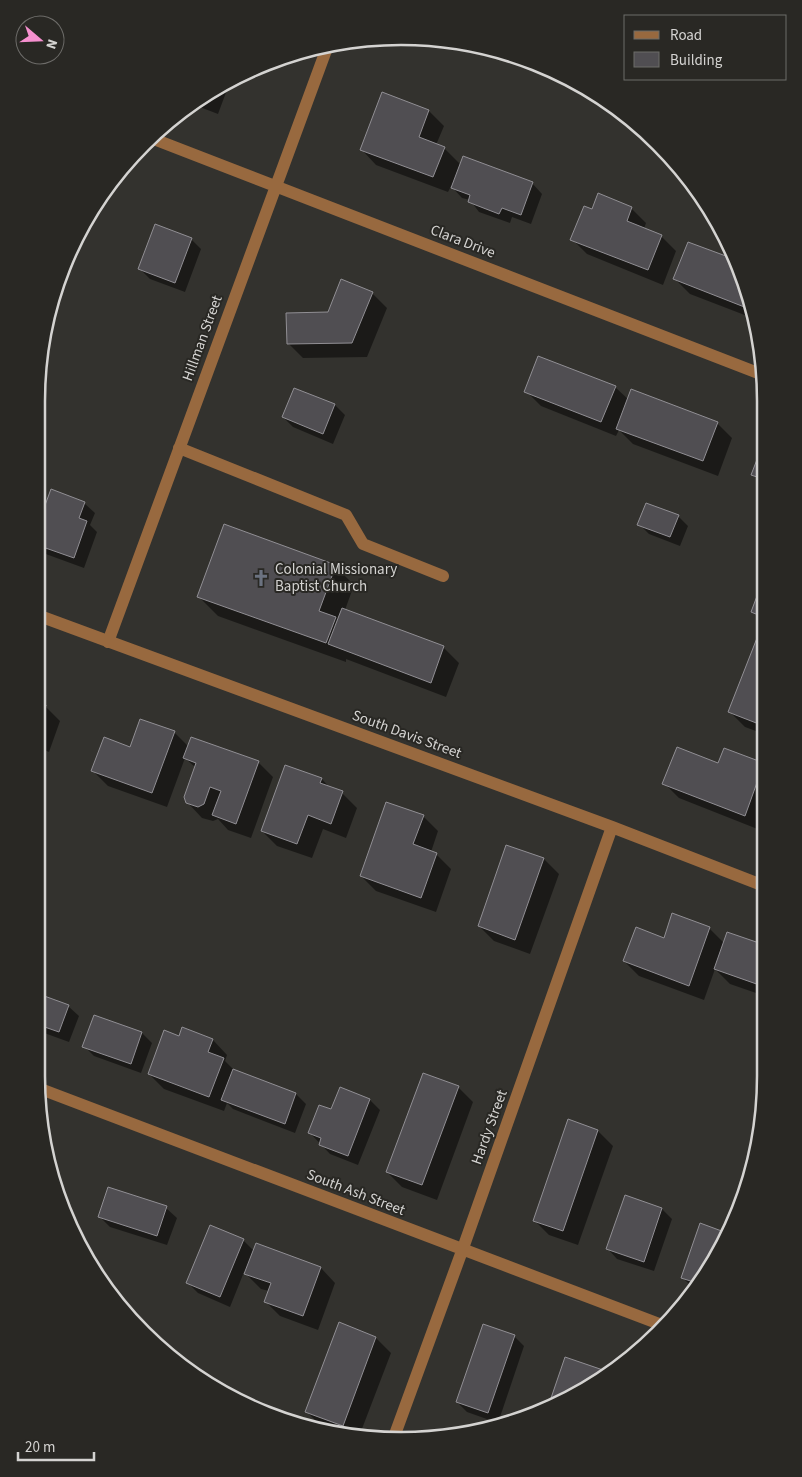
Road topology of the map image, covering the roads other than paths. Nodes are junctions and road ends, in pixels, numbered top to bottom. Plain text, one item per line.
1 (325, 54) edge
2 (158, 141) edge
3 (275, 186) junction
4 (755, 372) edge
5 (179, 448) junction
6 (443, 576) dead end
7 (45, 618) edge
8 (108, 642) junction
9 (612, 827) junction
10 (757, 883) edge
11 (46, 1091) edge
12 (462, 1250) junction
13 (657, 1323) edge
14 (396, 1432) edge

1 - 3 street, Hillman Street
2 - 3 street, Clara Drive
3 - 4 street, Clara Drive
3 - 5 street, Hillman Street
5 - 6 street
5 - 8 street, Hillman Street
7 - 8 street, South Davis Street
8 - 9 street, South Davis Street
9 - 10 street, South Davis Street
9 - 12 street, Hardy Street
11 - 12 street, South Ash Street
12 - 13 street, South Ash Street
12 - 14 street, Hardy Street

